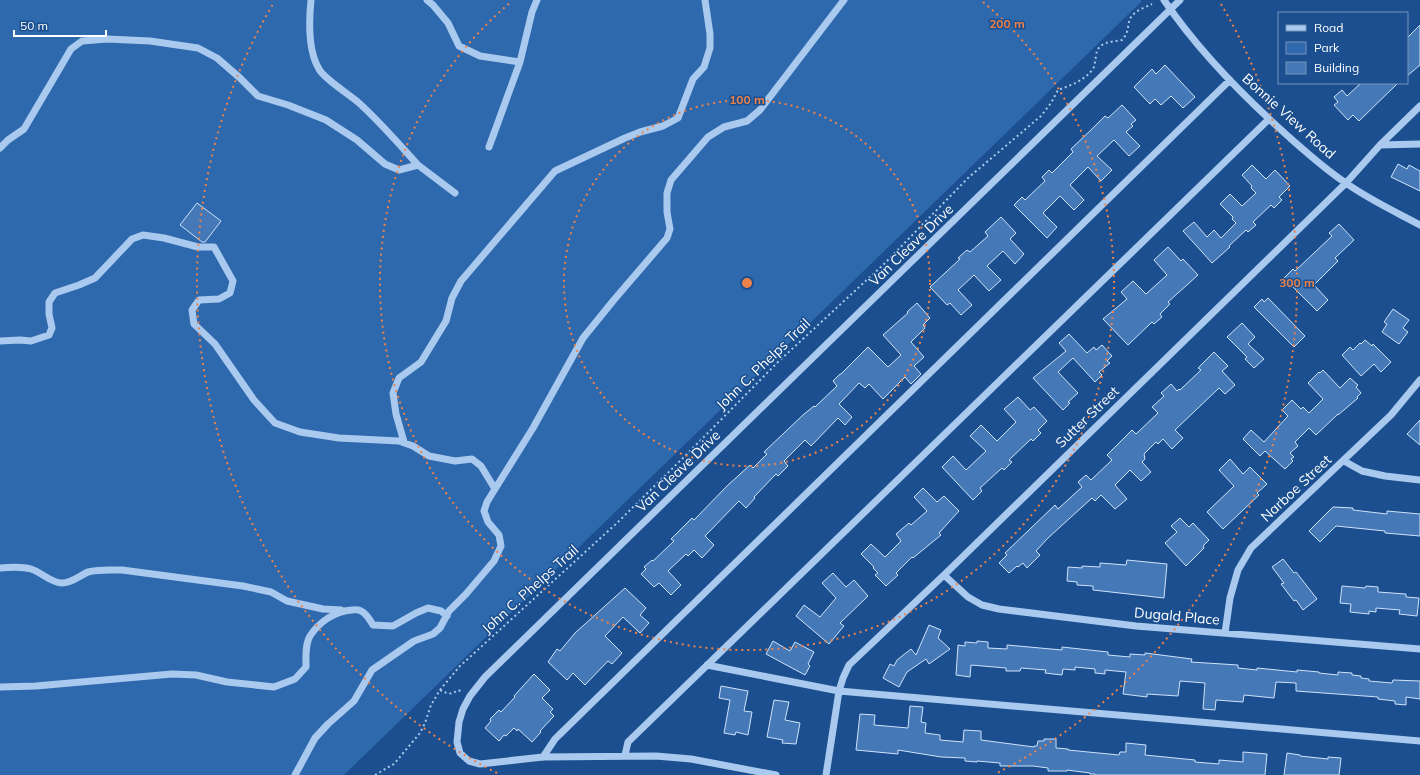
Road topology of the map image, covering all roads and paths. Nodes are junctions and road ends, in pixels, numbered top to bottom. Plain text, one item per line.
1 (311, 0) edge
2 (427, 0) edge
3 (537, 0) edge
4 (705, 0) edge
5 (844, 0) edge
6 (1164, 0) edge
7 (1180, 0) edge
8 (1152, 4) dead end
9 (1171, 10) junction
10 (520, 62) junction
11 (1230, 80) junction
12 (1420, 106) edge
13 (1269, 119) junction
14 (1420, 144) edge
15 (1380, 145) junction
16 (489, 147) dead end
17 (0, 148) edge
18 (418, 165) junction
19 (1346, 183) junction
20 (454, 193) dead end
21 (1420, 225) edge
22 (0, 341) edge
23 (1420, 380) edge
24 (404, 442) junction
25 (1344, 460) junction
26 (1420, 480) edge
27 (495, 490) junction
28 (0, 568) edge
29 (944, 575) junction
30 (345, 610) junction
31 (447, 616) junction
32 (1225, 633) junction
33 (1420, 649) edge
34 (707, 666) junction
35 (0, 687) edge
36 (440, 690) junction
37 (839, 691) junction
38 (470, 696) junction
39 (1420, 740) edge
40 (625, 755) junction
41 (543, 756) junction
42 (295, 775) edge
43 (375, 775) edge
44 (776, 775) edge
45 (826, 775) edge

1 - 18 street
2 - 10 street
3 - 10 street
4 - 24 street
5 - 27 street
6 - 9 street, Bonnie View Road
7 - 9 street, Van Cleave Drive
8 - 36 path, John C. Phelps Trail
9 - 11 street, Bonnie View Road
9 - 38 street, Van Cleave Drive
10 - 16 street
11 - 13 street, Bonnie View Road
11 - 41 street
12 - 15 street, Sutter Street
13 - 19 street, Bonnie View Road
13 - 34 street
14 - 15 street
15 - 19 street, Sutter Street
17 - 18 street
18 - 20 street
19 - 21 street, Bonnie View Road
19 - 29 street, Sutter Street
22 - 24 street
23 - 25 street, Narboe Street
24 - 27 street
25 - 26 street
25 - 32 street, Narboe Street
27 - 31 street
28 - 30 street
29 - 32 street, Dugald Place
29 - 37 street, Sutter Street
30 - 31 street
30 - 35 street
31 - 42 street
32 - 33 street, Dugald Place
34 - 37 street
34 - 40 street
36 - 38 path
36 - 43 path, John C. Phelps Trail
37 - 39 street
37 - 45 street, Sutter Street
38 - 41 street, Van Cleave Drive
40 - 41 street, Van Cleave Drive
40 - 44 street, Van Cleave Drive

